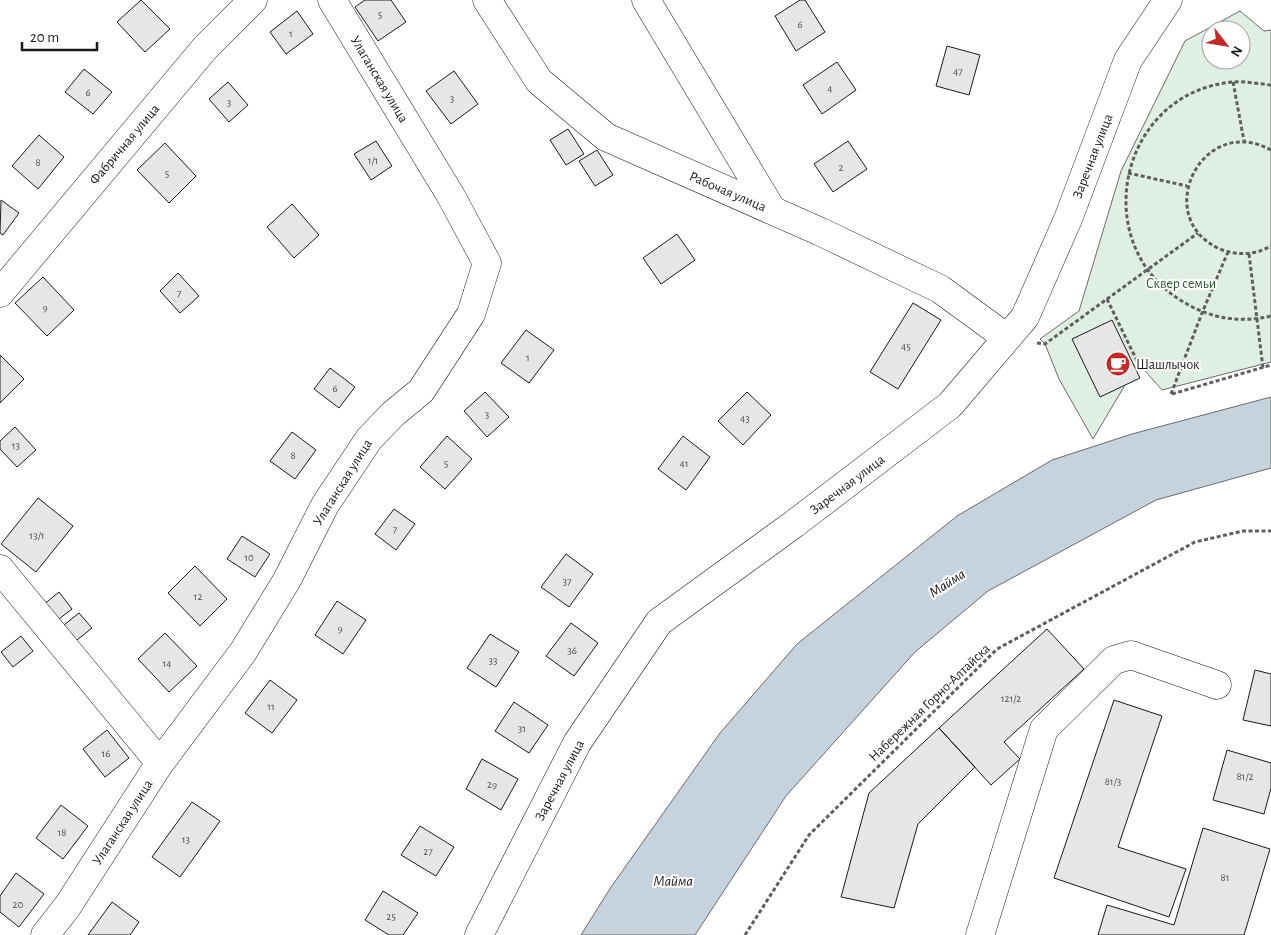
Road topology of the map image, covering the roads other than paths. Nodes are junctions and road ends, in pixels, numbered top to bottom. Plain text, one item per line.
1 (254, 0) edge
2 (332, 0) edge
3 (488, 0) edge
4 (646, 0) edge
5 (1168, 0) edge
6 (772, 210) junction
7 (0, 293) edge
8 (1007, 338) junction
9 (0, 569) edge
10 (1217, 685) dead end
11 (160, 763) junction
12 (45, 935) edge
13 (478, 935) edge
14 (980, 935) edge

1 - 7 street, Фабричная улица
2 - 11 street, Улаганская улица
3 - 6 street, Рабочая улица
4 - 6 street
5 - 8 street, Заречная улица
6 - 8 street, Рабочая улица
8 - 13 street, Заречная улица
9 - 11 street
10 - 14 street
11 - 12 street, Улаганская улица

